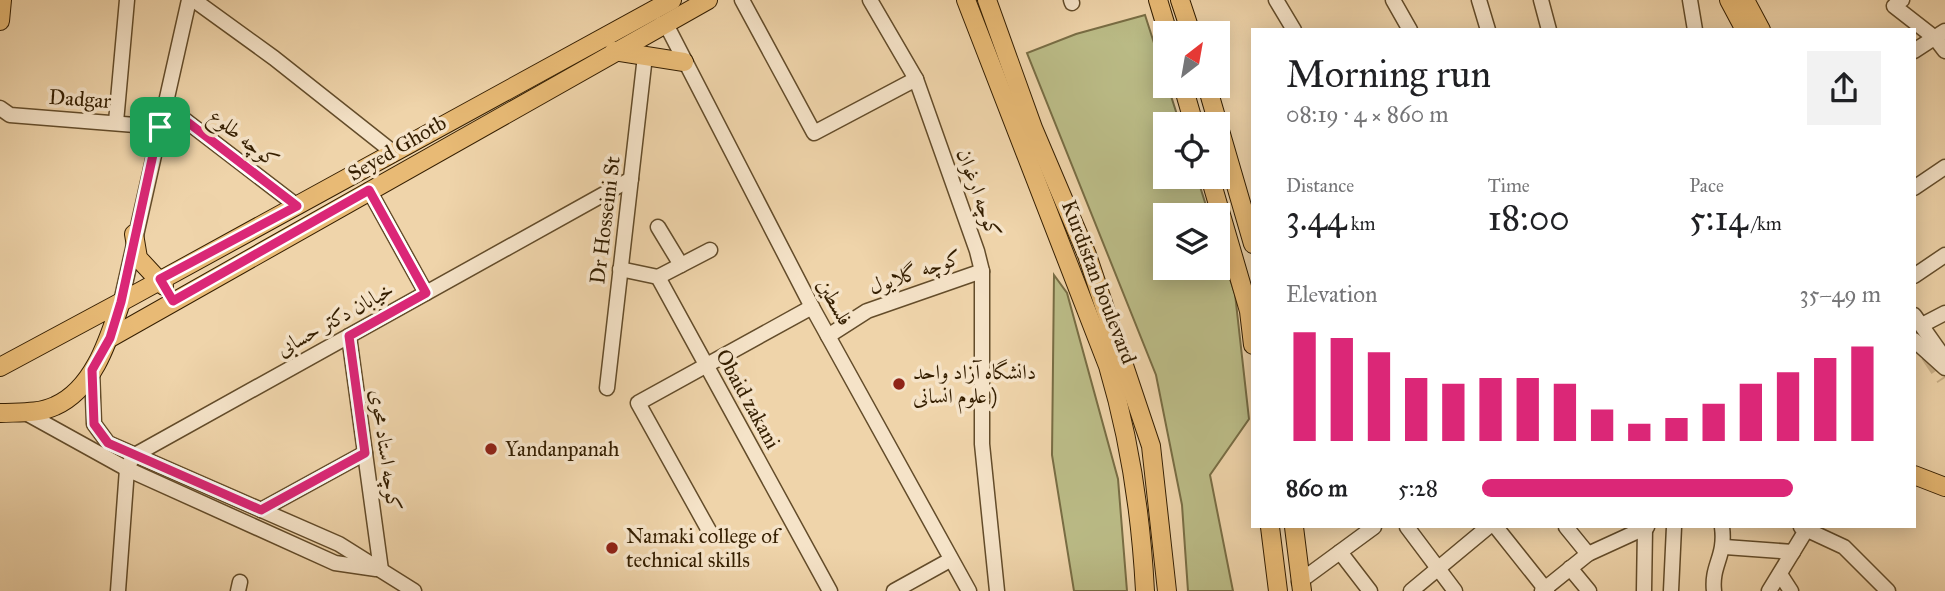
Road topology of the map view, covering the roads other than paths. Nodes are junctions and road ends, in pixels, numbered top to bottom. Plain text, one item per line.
1 (2, 0) edge
2 (127, 0) edge
3 (192, 0) edge
4 (708, 0) edge
5 (743, 0) edge
6 (870, 0) edge
7 (966, 0) edge
8 (988, 0) edge
9 (1276, 0) edge
10 (1392, 0) edge
11 (1479, 0) edge
12 (1541, 0) edge
13 (1690, 0) edge
14 (1729, 0) edge
15 (1745, 0) edge
16 (1898, 3) edge
17 (1182, 5) edge
18 (661, 11) edge
19 (1163, 17) edge
20 (0, 21) edge
21 (1293, 28) edge
22 (1409, 28) edge
23 (1487, 28) edge
24 (1548, 28) edge
25 (1695, 28) edge
26 (1744, 28) edge
27 (1760, 28) edge
28 (1940, 35) edge
29 (1916, 50) edge
30 (614, 51) junction
31 (1945, 51) edge
32 (645, 56) junction
33 (684, 62) junction
34 (916, 79) junction
35 (1210, 98) edge
36 (164, 104) junction
37 (0, 108) edge
38 (116, 122) junction
39 (160, 127) junction
40 (394, 153) junction
41 (1945, 167) edge
42 (631, 179) junction
43 (1916, 187) edge
44 (1213, 189) edge
45 (369, 190) junction
46 (297, 206) junction
47 (658, 227) dead end
48 (134, 234) junction
49 (1251, 237) edge
50 (710, 250) dead end
51 (1945, 255) edge
52 (681, 265) junction
53 (620, 270) junction
54 (982, 271) junction
55 (1916, 274) edge
56 (658, 277) junction
57 (160, 279) junction
58 (426, 293) junction
59 (173, 301) junction
60 (121, 302) junction
61 (812, 307) junction
62 (1945, 313) edge
63 (1918, 320) edge
64 (1251, 328) edge
65 (349, 336) junction
66 (828, 336) junction
67 (110, 338) junction
68 (1916, 342) edge
69 (1945, 359) tunnel mouth
70 (706, 365) junction
71 (0, 367) edge
72 (1945, 368) edge
73 (92, 370) junction
74 (607, 388) dead end
75 (0, 412) edge
76 (24, 412) junction
77 (365, 453) junction
78 (130, 462) junction
79 (1916, 476) edge
80 (1945, 487) edge
81 (261, 510) junction
82 (1270, 528) edge
83 (1294, 528) edge
84 (1373, 528) edge
85 (1408, 528) edge
86 (1487, 528) edge
87 (1497, 528) edge
88 (1567, 528) edge
89 (1644, 528) edge
90 (1646, 528) edge
91 (1674, 528) edge
92 (1722, 528) edge
93 (1805, 528) edge
94 (712, 536) dead end
95 (1725, 547) junction
96 (1340, 552) junction
97 (1793, 552) junction
98 (1588, 554) junction
99 (950, 560) junction
100 (1570, 568) junction
101 (381, 570) junction
102 (1437, 570) junction
103 (1780, 574) junction
104 (1300, 586) edge
105 (1544, 590) edge
106 (1671, 590) edge
107 (118, 591) edge
108 (414, 591) edge
109 (830, 591) edge
110 (894, 591) edge
111 (969, 591) edge
112 (997, 591) edge
113 (1145, 591) edge
114 (1167, 591) edge
115 (1278, 591) edge
116 (1370, 591) edge
117 (1411, 591) edge
118 (1455, 591) edge
119 (1588, 591) edge
120 (1644, 591) edge
121 (1714, 591) edge
122 (1769, 591) edge
123 (1791, 591) edge
124 (1888, 591) edge

1 - 20 main road
2 - 38 street
3 - 36 street
3 - 40 street
4 - 18 main road, Seyed Ghotb
5 - 34 street
6 - 34 street, کوچه ارغوان
7 - 113 main road, Kurdistan boulevard
8 - 114 main road, Kurdistan boulevard
9 - 21 street
10 - 22 street
11 - 23 street
12 - 24 street
13 - 25 street
14 - 26 main road
15 - 27 main road
16 - 28 street
17 - 19 main road
18 - 30 main road, Seyed Ghotb
18 - 33 street, فلسطین
18 - 40 main road, Seyed Ghotb
28 - 29 street
28 - 31 street
30 - 32 main road
30 - 45 main road, Seyed Ghotb
32 - 33 main road
32 - 42 street, Dr Hosseini St
33 - 61 street, فلسطین
34 - 54 street, کوچه ارغوان
35 - 49 main road
36 - 39 street
36 - 46 street, کوچه طلوع
37 - 38 street, Dadgar
38 - 39 street, Dadgar
39 - 48 street
40 - 46 main road, Seyed Ghotb
41 - 43 street
42 - 53 street, Dr Hosseini St
42 - 58 street, خیابان دکتر حسابی
44 - 64 main road
45 - 58 street
45 - 59 main road, Seyed Ghotb
46 - 57 main road, Seyed Ghotb
47 - 52 street
48 - 57 main road
48 - 60 street
50 - 52 street
51 - 55 street
52 - 56 street
53 - 56 street
53 - 74 street, Dr Hosseini St
54 - 66 street, کوچه گلایول
54 - 112 street, کوچه ارغوان
56 - 70 street, Obaid zakani
57 - 59 main road
57 - 60 main road, Seyed Ghotb
58 - 65 street, خیابان دکتر حسابی
59 - 67 main road, Seyed Ghotb
60 - 67 main road
60 - 71 main road, Seyed Ghotb
61 - 66 street, فلسطین
61 - 70 street, Obaid zakani
62 - 63 street
63 - 69 street
65 - 77 street, کوچه استاد محوی
65 - 78 street, خیابان دکتر حسابی
66 - 99 street, فلسطین
67 - 73 main road
68 - 72 street
70 - 94 street, Obaid zakani
70 - 109 street, Obaid zakani
73 - 76 main road
73 - 78 street
75 - 76 main road
76 - 78 street
77 - 81 street
77 - 101 street, کوچه استاد محوی
78 - 81 street
78 - 101 street
78 - 107 street
79 - 80 main road
81 - 101 street
82 - 115 main road
83 - 104 main road
84 - 96 street
85 - 102 street
86 - 102 street
87 - 105 street
88 - 98 street
89 - 98 street
90 - 120 street
91 - 106 street
92 - 95 street
93 - 97 street
93 - 124 street
95 - 97 street
95 - 121 street
96 - 104 street
96 - 116 street
97 - 103 street
98 - 100 street
99 - 110 street
99 - 111 street, فلسطین
100 - 105 street
100 - 119 street
101 - 108 street
102 - 117 street
102 - 118 street
103 - 122 street
103 - 123 street

